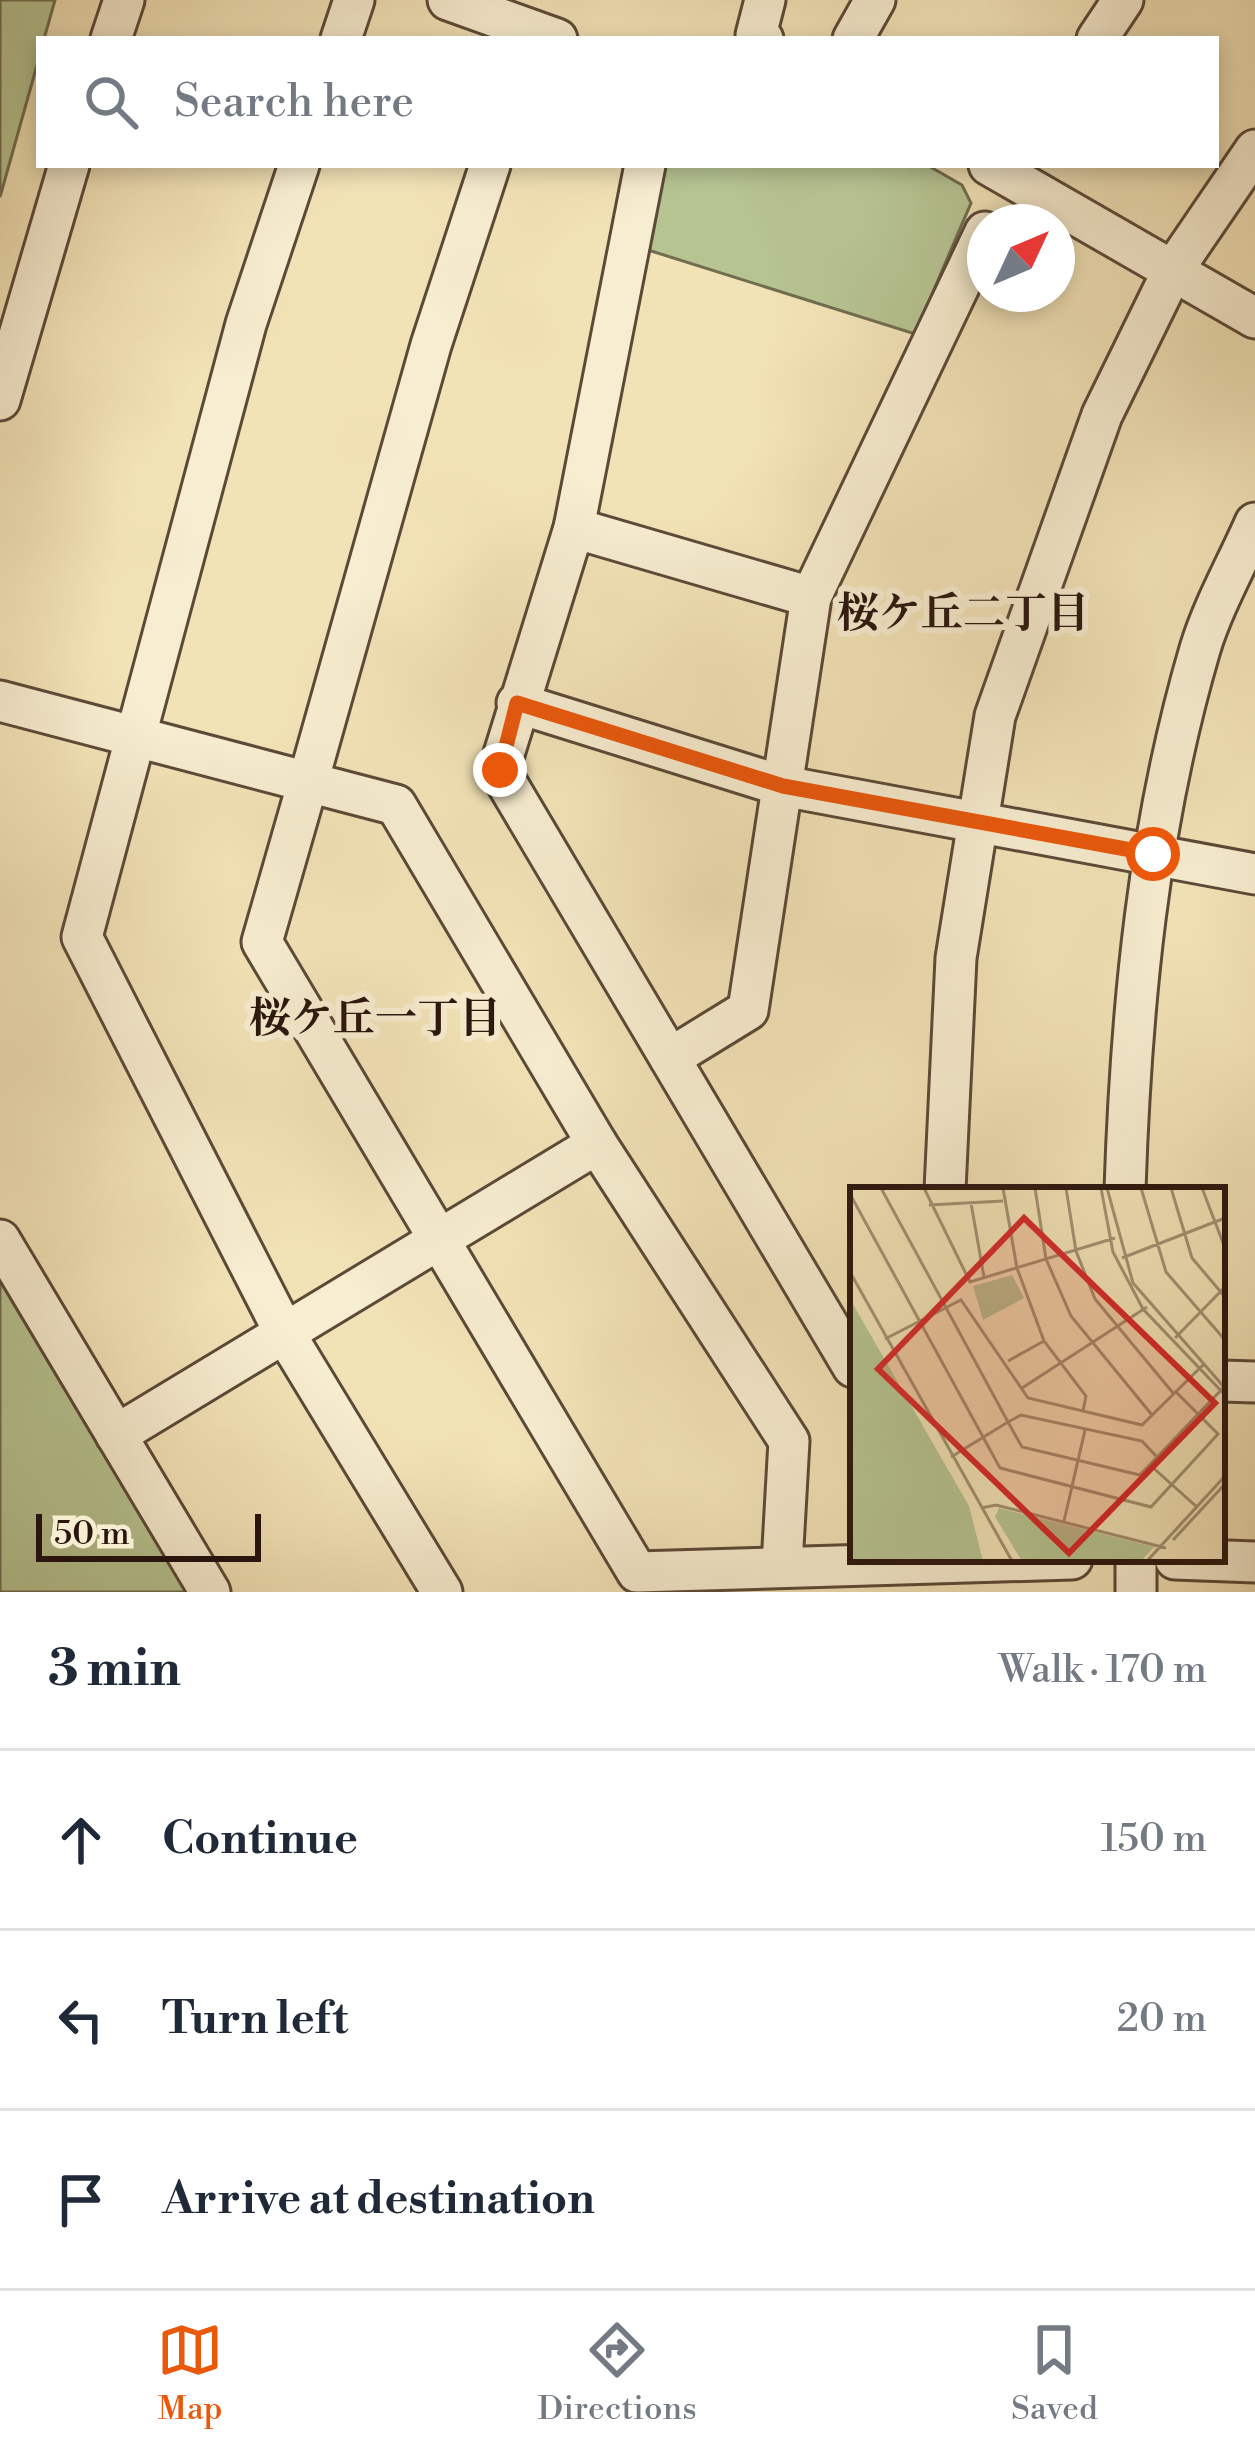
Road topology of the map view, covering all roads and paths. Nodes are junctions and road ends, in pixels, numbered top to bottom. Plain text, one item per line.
1 (124, 0) edge
2 (354, 0) edge
3 (448, 0) edge
4 (765, 0) edge
5 (875, 0) edge
6 (1124, 0) edge
7 (542, 27) edge
8 (112, 36) edge
9 (342, 36) edge
10 (758, 36) edge
11 (856, 36) edge
12 (1099, 36) edge
13 (1255, 150) edge
14 (68, 168) edge
15 (298, 168) edge
16 (489, 168) edge
17 (644, 168) edge
18 (1006, 170) edge
19 (996, 204) edge
20 (967, 270) edge
21 (1173, 270) junction
22 (1255, 318) edge
23 (0, 400) edge
24 (1255, 523) edge
25 (574, 529) junction
26 (811, 597) junction
27 (0, 701) edge
28 (517, 703) junction
29 (132, 736) junction
30 (308, 782) junction
31 (783, 786) junction
32 (974, 820) junction
33 (1153, 854) junction
34 (1255, 874) edge
35 (670, 1058) junction
36 (597, 1144) junction
37 (945, 1187) edge
38 (1125, 1187) edge
39 (0, 1240) edge
40 (440, 1242) junction
41 (284, 1332) junction
42 (850, 1362) edge
43 (1225, 1381) edge
44 (1255, 1382) edge
45 (116, 1435) junction
46 (1225, 1561) edge
47 (898, 1562) edge
48 (1255, 1562) edge
49 (782, 1564) junction
50 (720, 1582) edge
51 (210, 1592) edge
52 (442, 1592) edge

1 - 8 street
2 - 9 street
3 - 7 street
4 - 10 street
5 - 11 street
6 - 12 street
13 - 21 street
14 - 23 street
15 - 29 street
16 - 30 street
17 - 25 street
18 - 19 street
18 - 21 street
20 - 26 street
21 - 22 street
21 - 32 street
24 - 33 street
25 - 26 street
25 - 28 street
26 - 31 street
27 - 29 street
28 - 31 street
28 - 35 street
29 - 30 street
29 - 41 street
30 - 36 street
30 - 40 street
31 - 32 street
31 - 35 street
32 - 33 street
32 - 37 street
33 - 34 street
33 - 38 street
35 - 42 street
36 - 40 street
36 - 49 street
39 - 45 street
40 - 41 street
40 - 50 street
41 - 45 street
41 - 52 street
43 - 44 street
45 - 51 street
46 - 48 street
47 - 49 street
49 - 50 street

